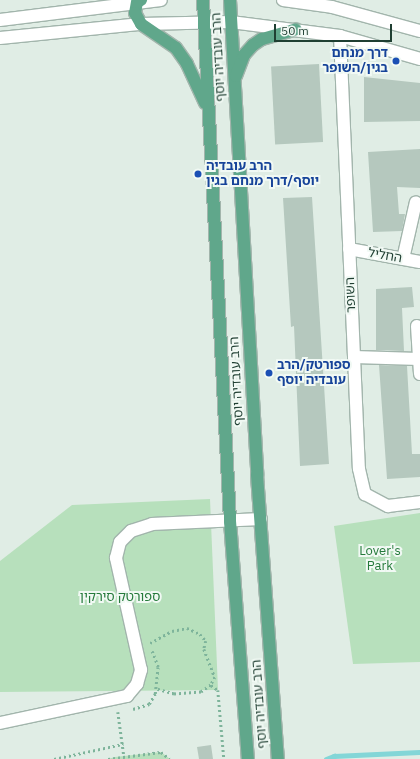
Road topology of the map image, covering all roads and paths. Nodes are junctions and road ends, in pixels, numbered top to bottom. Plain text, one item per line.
1 (161, 0) edge
2 (202, 0) edge
3 (230, 0) edge
4 (283, 0) edge
5 (139, 1) edge
6 (331, 4) edge
7 (0, 20) edge
8 (202, 22) junction
9 (231, 22) junction
10 (141, 24) junction
11 (296, 29) junction
12 (420, 31) edge
13 (340, 36) junction
14 (0, 38) edge
15 (420, 59) edge
16 (234, 88) junction
17 (211, 116) junction
18 (416, 202) dead end
19 (350, 249) junction
20 (403, 259) junction
21 (420, 262) edge
22 (417, 326) dead end
23 (354, 357) junction
24 (419, 359) edge
25 (420, 374) edge
26 (420, 502) edge
27 (261, 519) junction
28 (230, 521) junction
29 (150, 643) dead end
30 (211, 685) junction
31 (156, 689) dead end
32 (0, 723) edge
33 (123, 744) dead end
34 (54, 759) edge
35 (108, 759) edge
36 (170, 759) edge
37 (224, 759) edge
38 (248, 759) edge
39 (278, 759) edge

1 - 5 street
2 - 8 main road, הרב עובדיה יוסף
3 - 9 main road, הרב עובדיה יוסף
4 - 6 street
5 - 7 street
5 - 10 main road
6 - 12 street
8 - 9 street
8 - 10 street
8 - 17 main road, הרב עובדיה יוסף
9 - 11 street
9 - 16 main road, הרב עובדיה יוסף
10 - 14 street
10 - 17 main road
11 - 13 street
11 - 16 main road
13 - 15 street
13 - 19 street, השופר
16 - 27 main road, הרב עובדיה יוסף
17 - 28 main road, הרב עובדיה יוסף
18 - 20 street
19 - 20 street, החליל
19 - 23 street, השופר
20 - 21 street, החליל
22 - 24 street
23 - 24 street
23 - 26 street, השופר
24 - 25 street
27 - 28 street
27 - 39 main road, הרב עובדיה יוסף
28 - 32 street
28 - 38 main road, הרב עובדיה יוסף
29 - 30 path
30 - 31 path
30 - 37 path
33 - 34 path
35 - 36 path

